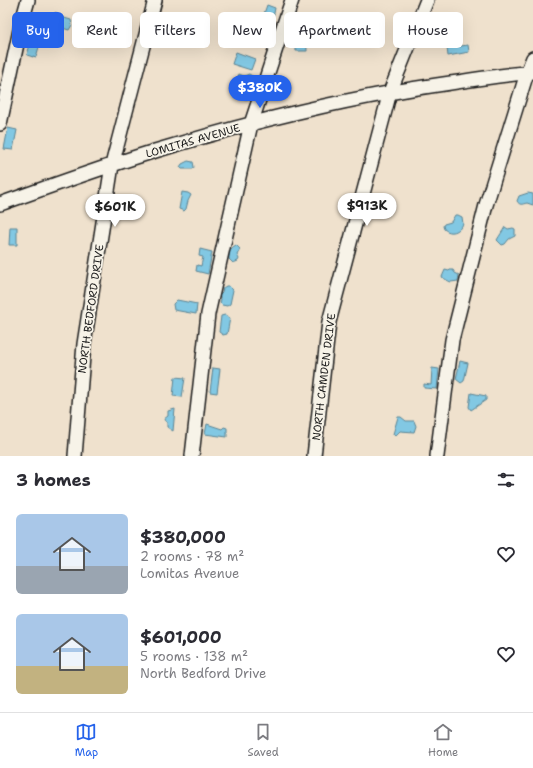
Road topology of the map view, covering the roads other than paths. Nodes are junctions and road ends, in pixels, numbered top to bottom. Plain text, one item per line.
1 (28, 0) edge
2 (155, 0) edge
3 (292, 0) edge
4 (426, 0) edge
5 (533, 58) edge
6 (530, 73) edge
7 (390, 92) junction
8 (0, 124) edge
9 (251, 124) junction
10 (112, 165) junction
11 (0, 204) edge
12 (75, 456) edge
13 (192, 456) edge
14 (314, 456) edge
15 (437, 456) edge

1 - 8 street
2 - 10 street, NORTH BEDFORD DRIVE
3 - 9 street
4 - 7 street, NORTH CAMDEN DRIVE
5 - 6 street
6 - 7 street, LOMITAS AVENUE
6 - 15 street
7 - 9 street, LOMITAS AVENUE
7 - 14 street, NORTH CAMDEN DRIVE
9 - 10 street, LOMITAS AVENUE
9 - 13 street
10 - 11 street, LOMITAS AVENUE
10 - 12 street, NORTH BEDFORD DRIVE

